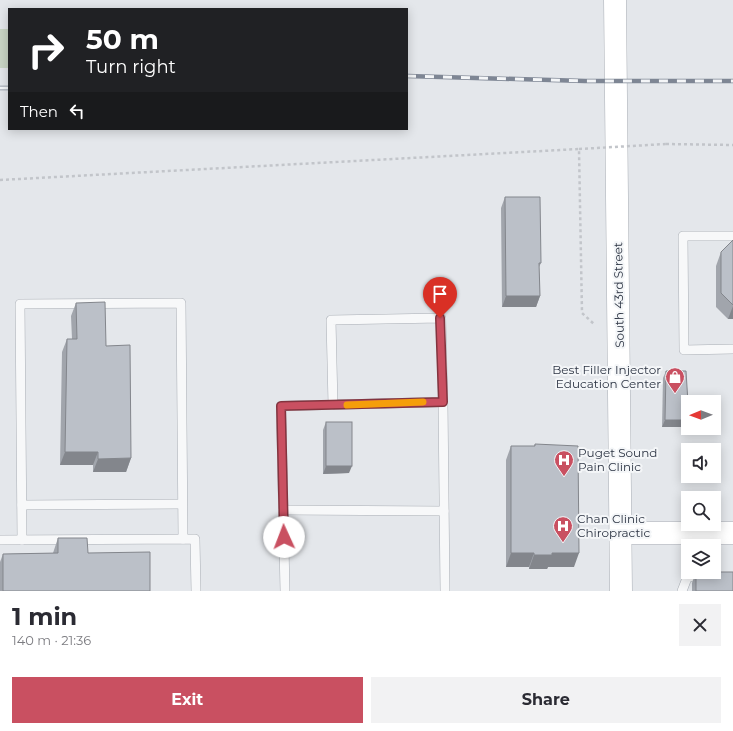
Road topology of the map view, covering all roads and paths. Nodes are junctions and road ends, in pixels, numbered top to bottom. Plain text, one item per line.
1 (615, 0) edge
2 (733, 144) edge
3 (579, 148) junction
4 (0, 180) edge
5 (733, 236) edge
6 (594, 324) dead end
7 (733, 349) edge
8 (443, 402) junction
9 (333, 405) junction
10 (182, 504) junction
11 (22, 505) junction
12 (283, 510) junction
13 (444, 511) junction
14 (620, 533) junction
15 (733, 533) edge
16 (183, 539) junction
17 (0, 540) edge
18 (22, 540) junction
19 (687, 579) edge
20 (196, 591) edge
21 (285, 591) edge
22 (445, 591) edge
23 (621, 591) edge
24 (682, 591) edge

1 - 14 main road, South 43rd Street
2 - 3 path, bridge
3 - 4 path
3 - 6 path
5 - 7 lane
8 - 9 lane
8 - 9 lane
8 - 13 lane
9 - 12 lane
10 - 11 lane
10 - 11 lane
10 - 16 lane
11 - 18 lane
12 - 13 lane
12 - 21 lane
13 - 22 lane
14 - 15 main road
14 - 23 main road, South 43rd Street
16 - 18 lane
16 - 20 lane
17 - 18 lane
19 - 24 lane

